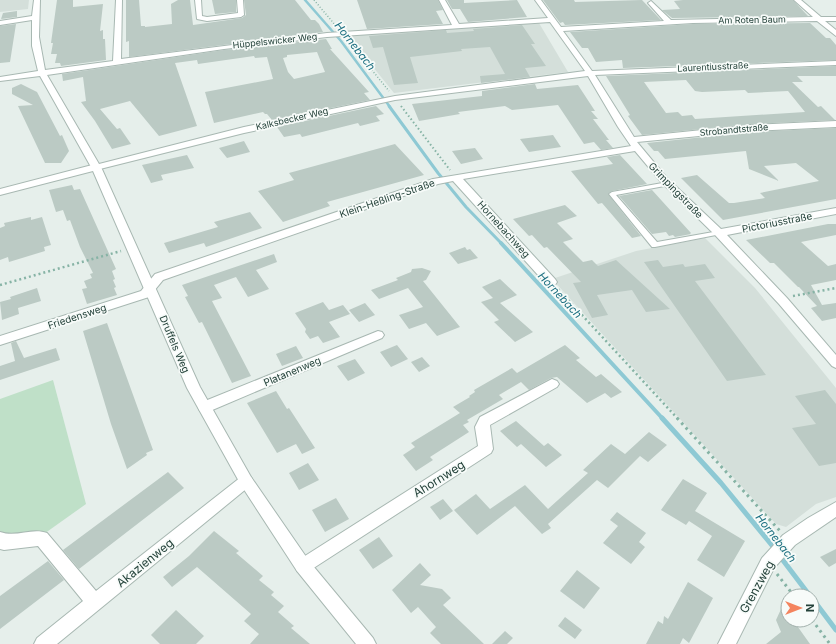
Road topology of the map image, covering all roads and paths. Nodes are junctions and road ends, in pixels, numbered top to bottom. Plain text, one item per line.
1 (37, 0) edge
2 (119, 0) edge
3 (198, 0) edge
4 (240, 0) edge
5 (442, 0) edge
6 (538, 0) edge
7 (797, 0) edge
8 (315, 1) edge
9 (651, 3) dead end
10 (35, 18) junction
11 (819, 19) junction
12 (836, 19) edge
13 (551, 20) junction
14 (0, 22) edge
15 (669, 22) junction
16 (456, 26) junction
17 (557, 29) junction
18 (342, 34) junction
19 (836, 34) edge
20 (117, 62) junction
21 (836, 63) edge
22 (42, 73) junction
23 (590, 73) junction
24 (0, 79) edge
25 (395, 98) junction
26 (836, 124) edge
27 (634, 144) junction
28 (96, 167) junction
29 (456, 177) junction
30 (668, 184) junction
31 (0, 192) edge
32 (836, 211) edge
33 (719, 233) junction
34 (124, 250) dead end
35 (551, 282) joint
36 (0, 285) edge
37 (150, 286) junction
38 (836, 288) edge
39 (780, 298) junction
40 (378, 335) dead end
41 (0, 340) edge
42 (836, 363) edge
43 (552, 384) dead end
44 (205, 408) junction
45 (246, 481) junction
46 (836, 509) edge
47 (0, 539) edge
48 (789, 540) junction
49 (768, 563) junction
50 (303, 566) junction
51 (788, 588) edge
52 (96, 603) junction
53 (818, 628) edge
54 (43, 644) edge
55 (367, 644) edge
56 (726, 644) edge
57 (830, 644) edge

1 - 10 street, Druffels Weg
2 - 20 street
3 - 4 street
5 - 16 street
6 - 13 street, Grimpingstraße
7 - 11 street
8 - 18 path
9 - 15 street
10 - 14 street
10 - 22 street, Druffels Weg
11 - 12 street, Am Roten Baum
11 - 15 street, Am Roten Baum
11 - 19 street
13 - 16 street, Hüppelswicker Weg
13 - 17 street, Grimpingstraße
15 - 17 street, Am Roten Baum
16 - 18 street, Hüppelswicker Weg
17 - 23 street, Grimpingstraße
18 - 20 street, Hüppelswicker Weg
18 - 25 path
20 - 22 street, Hüppelswicker Weg
21 - 23 street, Laurentiusstraße
22 - 24 street, Hüppelswicker Weg
22 - 28 street, Druffels Weg
23 - 25 street, Kalksbecker Weg
23 - 27 street, Grimpingstraße
25 - 28 street, Kalksbecker Weg
25 - 29 path
26 - 27 street, Strobandtstraße
27 - 29 street, Klein-Heßling-Straße
27 - 30 street, Grimpingstraße
28 - 31 street, Kalksbecker Weg
28 - 37 street, Druffels Weg
29 - 35 street, Hornebachweg
29 - 37 street, Klein-Heßling-Straße
30 - 33 street, Grimpingstraße
30 - 33 lane
32 - 33 street, Pictoriusstraße
33 - 39 street, Grimpingstraße
34 - 36 path
35 - 48 path
37 - 41 street, Friedensweg
37 - 44 street, Druffels Weg
38 - 39 path
39 - 42 street, Grimpingstraße
40 - 44 street, Platanenweg
43 - 50 street, Ahornweg
44 - 45 street, Druffels Weg
45 - 50 street, Druffels Weg
45 - 52 street, Akazienweg
46 - 48 street, Grenzweg
47 - 52 street
48 - 49 street, Grenzweg
49 - 51 path
49 - 56 street, Grenzweg
50 - 55 street, Druffels Weg
52 - 54 street, Akazienweg
53 - 57 path

